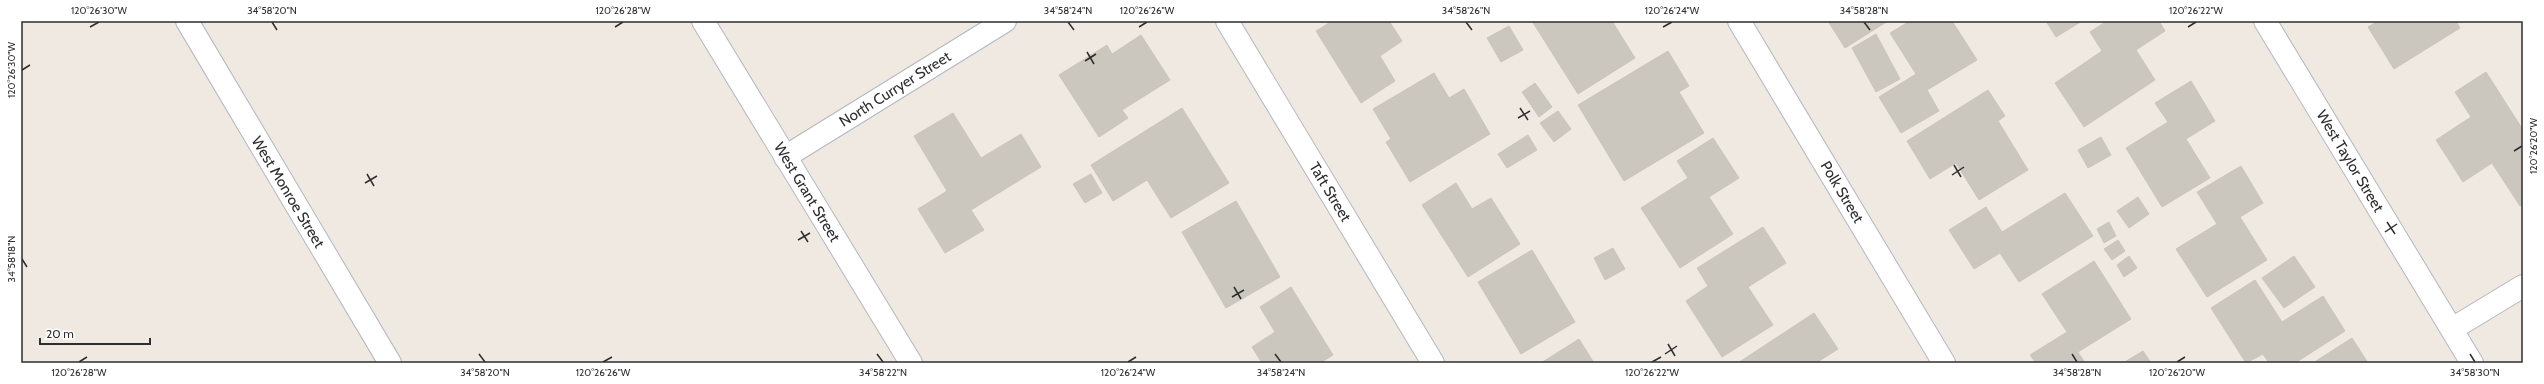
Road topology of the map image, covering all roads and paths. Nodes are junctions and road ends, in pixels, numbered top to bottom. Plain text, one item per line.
1 (703, 21) edge
2 (1004, 21) edge
3 (1227, 21) edge
4 (1739, 21) edge
5 (2265, 21) edge
6 (190, 22) edge
7 (785, 157) junction
8 (2523, 286) edge
9 (2452, 329) junction
10 (390, 363) edge
11 (911, 363) edge
12 (1433, 363) edge
13 (1944, 363) edge
14 (2472, 363) edge

1 - 7 street, West Grant Street
2 - 7 street, North Curryer Street
3 - 12 street, Taft Street
4 - 13 street, Polk Street
5 - 9 street, West Taylor Street
6 - 10 street, West Monroe Street
7 - 11 street, West Grant Street
8 - 9 street
9 - 14 street, West Taylor Street

